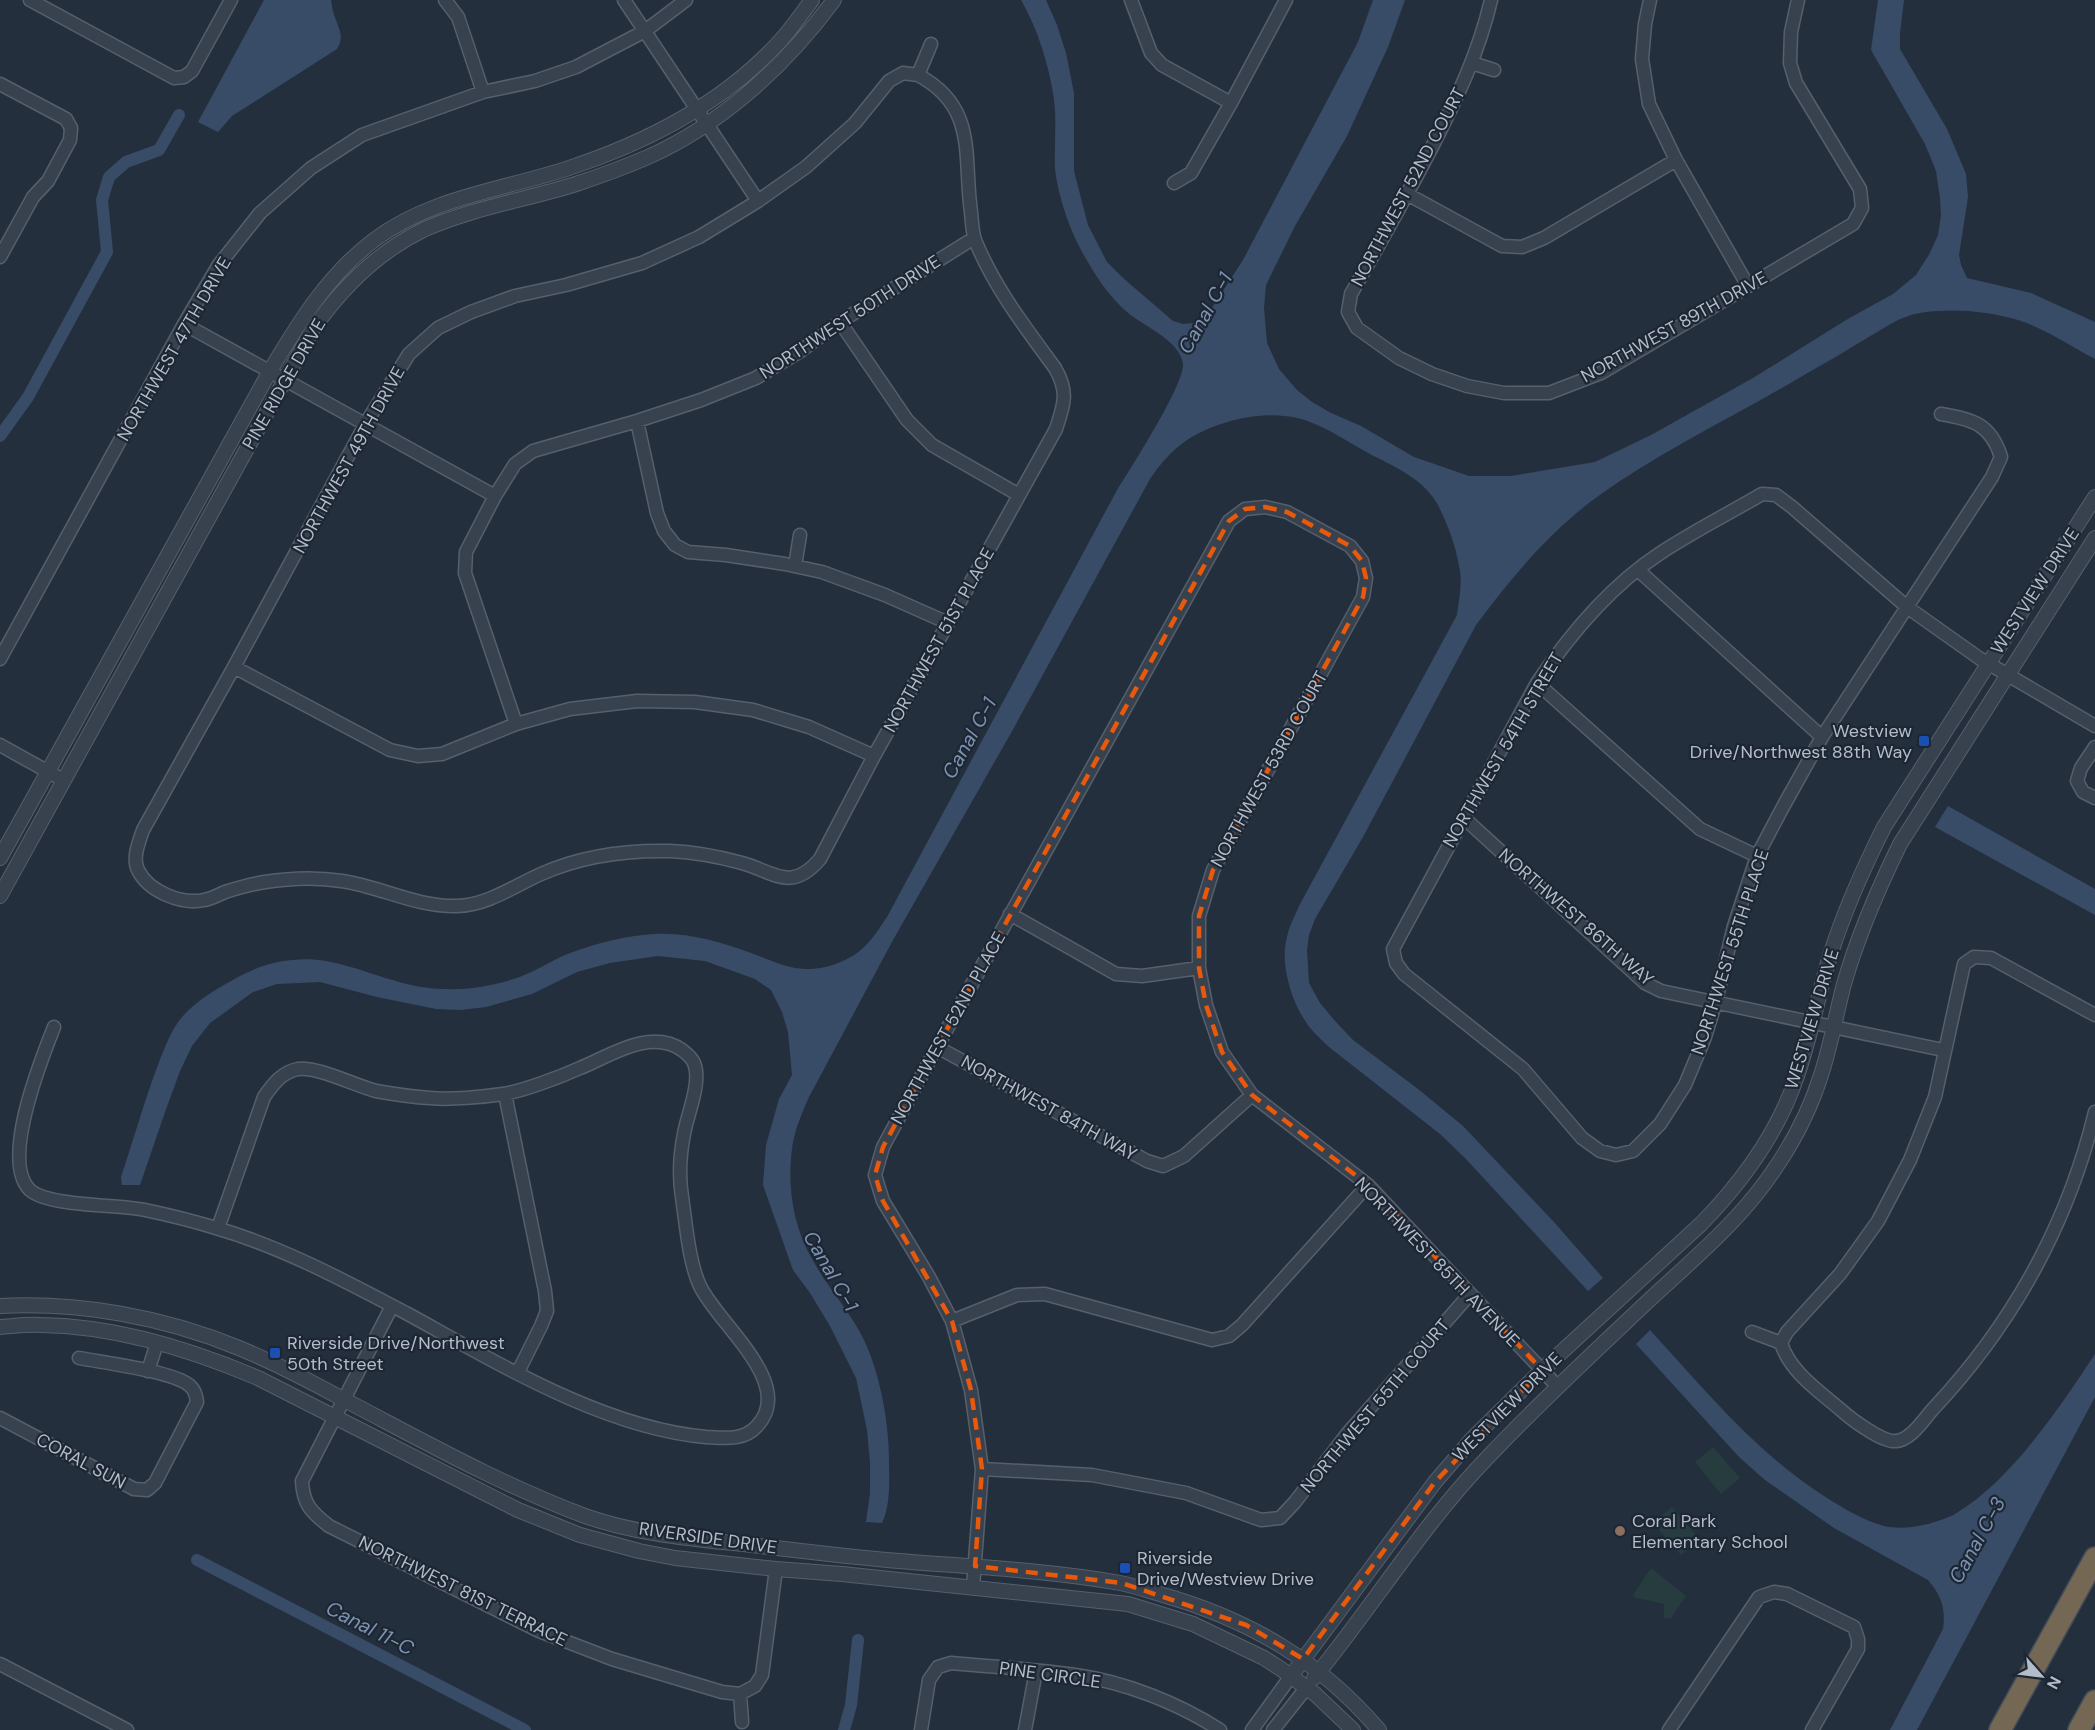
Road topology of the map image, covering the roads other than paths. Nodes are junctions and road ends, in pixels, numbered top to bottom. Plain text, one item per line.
1 (30, 0) edge
2 (231, 0) edge
3 (445, 0) edge
4 (624, 0) edge
5 (686, 0) edge
6 (812, 0) edge
7 (834, 0) edge
8 (1131, 0) edge
9 (1286, 0) edge
10 (1491, 0) edge
11 (1650, 0) edge
12 (1797, 0) edge
13 (645, 31) junction
14 (931, 44) dead end
15 (1472, 63) junction
16 (1494, 70) dead end
17 (918, 75) junction
18 (0, 84) edge
19 (483, 92) junction
20 (1231, 103) junction
21 (697, 111) junction
22 (707, 124) junction
23 (1676, 160) junction
24 (1174, 183) dead end
25 (1407, 194) junction
26 (758, 201) junction
27 (974, 238) junction
28 (0, 257) edge
29 (1748, 286) junction
30 (1348, 312) joint
31 (840, 322) junction
32 (184, 324) junction
33 (270, 371) junction
34 (285, 379) junction
35 (1941, 414) dead end
36 (637, 422) junction
37 (366, 423) junction
38 (1019, 495) junction
39 (495, 496) junction
40 (2095, 497) edge
41 (800, 536) dead end
42 (2095, 538) edge
43 (795, 566) junction
44 (1638, 570) junction
45 (1366, 578) joint
46 (1907, 607) junction
47 (948, 623) junction
48 (0, 659) edge
49 (1989, 663) junction
50 (234, 667) junction
51 (2008, 674) junction
52 (1537, 683) junction
53 (516, 724) junction
54 (2095, 726) edge
55 (1822, 737) junction
56 (0, 745) edge
57 (2095, 747) edge
58 (874, 756) junction
59 (47, 772) junction
60 (63, 780) junction
61 (2095, 798) edge
62 (1464, 818) junction
63 (1757, 856) junction
64 (0, 858) edge
65 (796, 875) joint
66 (0, 896) edge
67 (1010, 914) junction
68 (1199, 968) junction
69 (1716, 1001) junction
70 (2095, 1015) edge
71 (1812, 1022) junction
72 (54, 1027) dead end
73 (1834, 1027) junction
74 (937, 1047) junction
75 (1943, 1050) junction
76 (505, 1094) junction
77 (1252, 1095) junction
78 (2095, 1112) edge
79 (1616, 1155) joint
80 (1368, 1185) junction
81 (218, 1228) junction
82 (1470, 1294) junction
83 (0, 1306) edge
84 (392, 1306) junction
85 (952, 1321) junction
86 (0, 1327) edge
87 (1752, 1332) dead end
88 (157, 1342) junction
89 (1781, 1343) junction
90 (79, 1358) dead end
91 (1542, 1370) junction
92 (148, 1371) junction
93 (518, 1372) junction
94 (1558, 1387) junction
95 (343, 1399) junction
96 (334, 1417) junction
97 (0, 1418) edge
98 (982, 1469) junction
99 (2095, 1558) edge
100 (975, 1566) junction
101 (776, 1569) junction
102 (973, 1587) junction
103 (1303, 1659) junction
104 (0, 1664) edge
105 (1036, 1671) junction
106 (1320, 1671) junction
107 (1291, 1676) junction
108 (1307, 1687) junction
109 (740, 1694) junction
110 (2095, 1701) edge
111 (742, 1722) dead end
112 (127, 1730) edge
113 (921, 1730) edge
114 (1025, 1730) edge
115 (1220, 1730) edge
116 (1252, 1730) edge
117 (1273, 1730) edge
118 (1353, 1730) edge
119 (1379, 1730) edge
120 (1669, 1730) edge
121 (1812, 1730) edge
122 (2000, 1730) edge
123 (2079, 1730) edge

1 - 2 street
3 - 19 street
4 - 13 street
5 - 13 street, NORTHWEST 47TH DRIVE
6 - 21 street, PINE RIDGE DRIVE
7 - 22 street, PINE RIDGE DRIVE
8 - 20 street
9 - 20 street
10 - 15 street, NORTHWEST 52ND COURT
11 - 23 street
12 - 29 street, NORTHWEST 89TH DRIVE
13 - 19 street, NORTHWEST 47TH DRIVE
13 - 21 street
14 - 17 street
15 - 16 street
15 - 25 street, NORTHWEST 52ND COURT
17 - 26 street, NORTHWEST 49TH DRIVE
17 - 27 street
18 - 28 street
19 - 32 street, NORTHWEST 47TH DRIVE
20 - 24 street
21 - 22 street
21 - 33 street, PINE RIDGE DRIVE
22 - 26 street
22 - 34 street, PINE RIDGE DRIVE
23 - 25 street
23 - 29 street
25 - 30 street, NORTHWEST 52ND COURT
26 - 37 street, NORTHWEST 49TH DRIVE
27 - 31 street, NORTHWEST 50TH DRIVE
27 - 38 street, NORTHWEST 51ST PLACE
29 - 30 street, NORTHWEST 89TH DRIVE
31 - 36 street, NORTHWEST 50TH DRIVE
31 - 38 street
32 - 33 street
32 - 48 street, NORTHWEST 47TH DRIVE
33 - 34 street
33 - 59 street, PINE RIDGE DRIVE
34 - 37 street
34 - 60 street, PINE RIDGE DRIVE
35 - 46 street, NORTHWEST 55TH PLACE
36 - 39 street, NORTHWEST 50TH DRIVE
36 - 43 street
37 - 39 street
37 - 50 street, NORTHWEST 49TH DRIVE
38 - 47 street, NORTHWEST 51ST PLACE
39 - 53 street, NORTHWEST 50TH DRIVE
40 - 49 street, WESTVIEW DRIVE
41 - 43 street
42 - 51 street, WESTVIEW DRIVE
43 - 47 street
44 - 46 street, NORTHWEST 54TH STREET
44 - 52 street, NORTHWEST 54TH STREET
44 - 55 street
45 - 67 street, NORTHWEST 52ND PLACE
45 - 68 street, NORTHWEST 53RD COURT
46 - 49 street
46 - 55 street, NORTHWEST 55TH PLACE
47 - 58 street, NORTHWEST 51ST PLACE
49 - 51 street
49 - 71 street, WESTVIEW DRIVE
50 - 53 street
50 - 65 street, NORTHWEST 49TH DRIVE
51 - 54 street
51 - 73 street, WESTVIEW DRIVE
52 - 62 street, NORTHWEST 54TH STREET
52 - 63 street
53 - 58 street
55 - 63 street, NORTHWEST 55TH PLACE
56 - 59 street
57 - 61 street
58 - 65 street, NORTHWEST 51ST PLACE
59 - 60 street
59 - 64 street, PINE RIDGE DRIVE
60 - 66 street, PINE RIDGE DRIVE
62 - 69 street, NORTHWEST 86TH WAY
62 - 79 street, NORTHWEST 54TH STREET
63 - 69 street, NORTHWEST 55TH PLACE
67 - 68 street
67 - 74 street, NORTHWEST 52ND PLACE
68 - 77 street, NORTHWEST 85TH AVENUE
69 - 71 street, NORTHWEST 86TH WAY
69 - 79 street, NORTHWEST 55TH PLACE
70 - 75 street
71 - 73 street, NORTHWEST 86TH WAY
71 - 91 street, WESTVIEW DRIVE
72 - 81 street
73 - 75 street, NORTHWEST 86TH WAY
73 - 94 street, WESTVIEW DRIVE
74 - 77 street, NORTHWEST 84TH WAY
74 - 85 street, NORTHWEST 52ND PLACE
75 - 89 street
76 - 81 street
76 - 93 street
76 - 93 street
77 - 80 street, NORTHWEST 85TH AVENUE
78 - 89 street
80 - 82 street, NORTHWEST 85TH AVENUE
80 - 85 street
81 - 84 street
82 - 91 street, NORTHWEST 85TH AVENUE
82 - 98 street, NORTHWEST 55TH COURT
83 - 95 street, RIVERSIDE DRIVE
84 - 93 street
84 - 95 street
85 - 98 street, NORTHWEST 52ND PLACE
86 - 88 street, RIVERSIDE DRIVE
87 - 89 street
88 - 92 street
88 - 96 street, RIVERSIDE DRIVE
90 - 92 street, CORAL SUN
91 - 94 street, NORTHWEST 85TH AVENUE
91 - 103 street, WESTVIEW DRIVE
92 - 97 street, CORAL SUN
94 - 106 street, WESTVIEW DRIVE
95 - 96 street
95 - 100 street, RIVERSIDE DRIVE
96 - 101 street, RIVERSIDE DRIVE
96 - 109 street, NORTHWEST 81ST TERRACE
98 - 100 street, NORTHWEST 52ND PLACE
99 - 122 highway
100 - 102 street, NORTHWEST 52ND PLACE
100 - 103 street, RIVERSIDE DRIVE
101 - 102 street, RIVERSIDE DRIVE
101 - 109 street
102 - 107 street, RIVERSIDE DRIVE
103 - 106 street, RIVERSIDE DRIVE
103 - 107 street, WESTVIEW DRIVE
104 - 112 street
105 - 113 street, PINE CIRCLE
105 - 114 street
105 - 115 street, PINE CIRCLE
106 - 108 street, WESTVIEW DRIVE
106 - 119 street, RIVERSIDE DRIVE
107 - 108 street, RIVERSIDE DRIVE
107 - 116 street
108 - 117 street
108 - 118 street, RIVERSIDE DRIVE
109 - 111 street
110 - 123 highway
120 - 121 street

